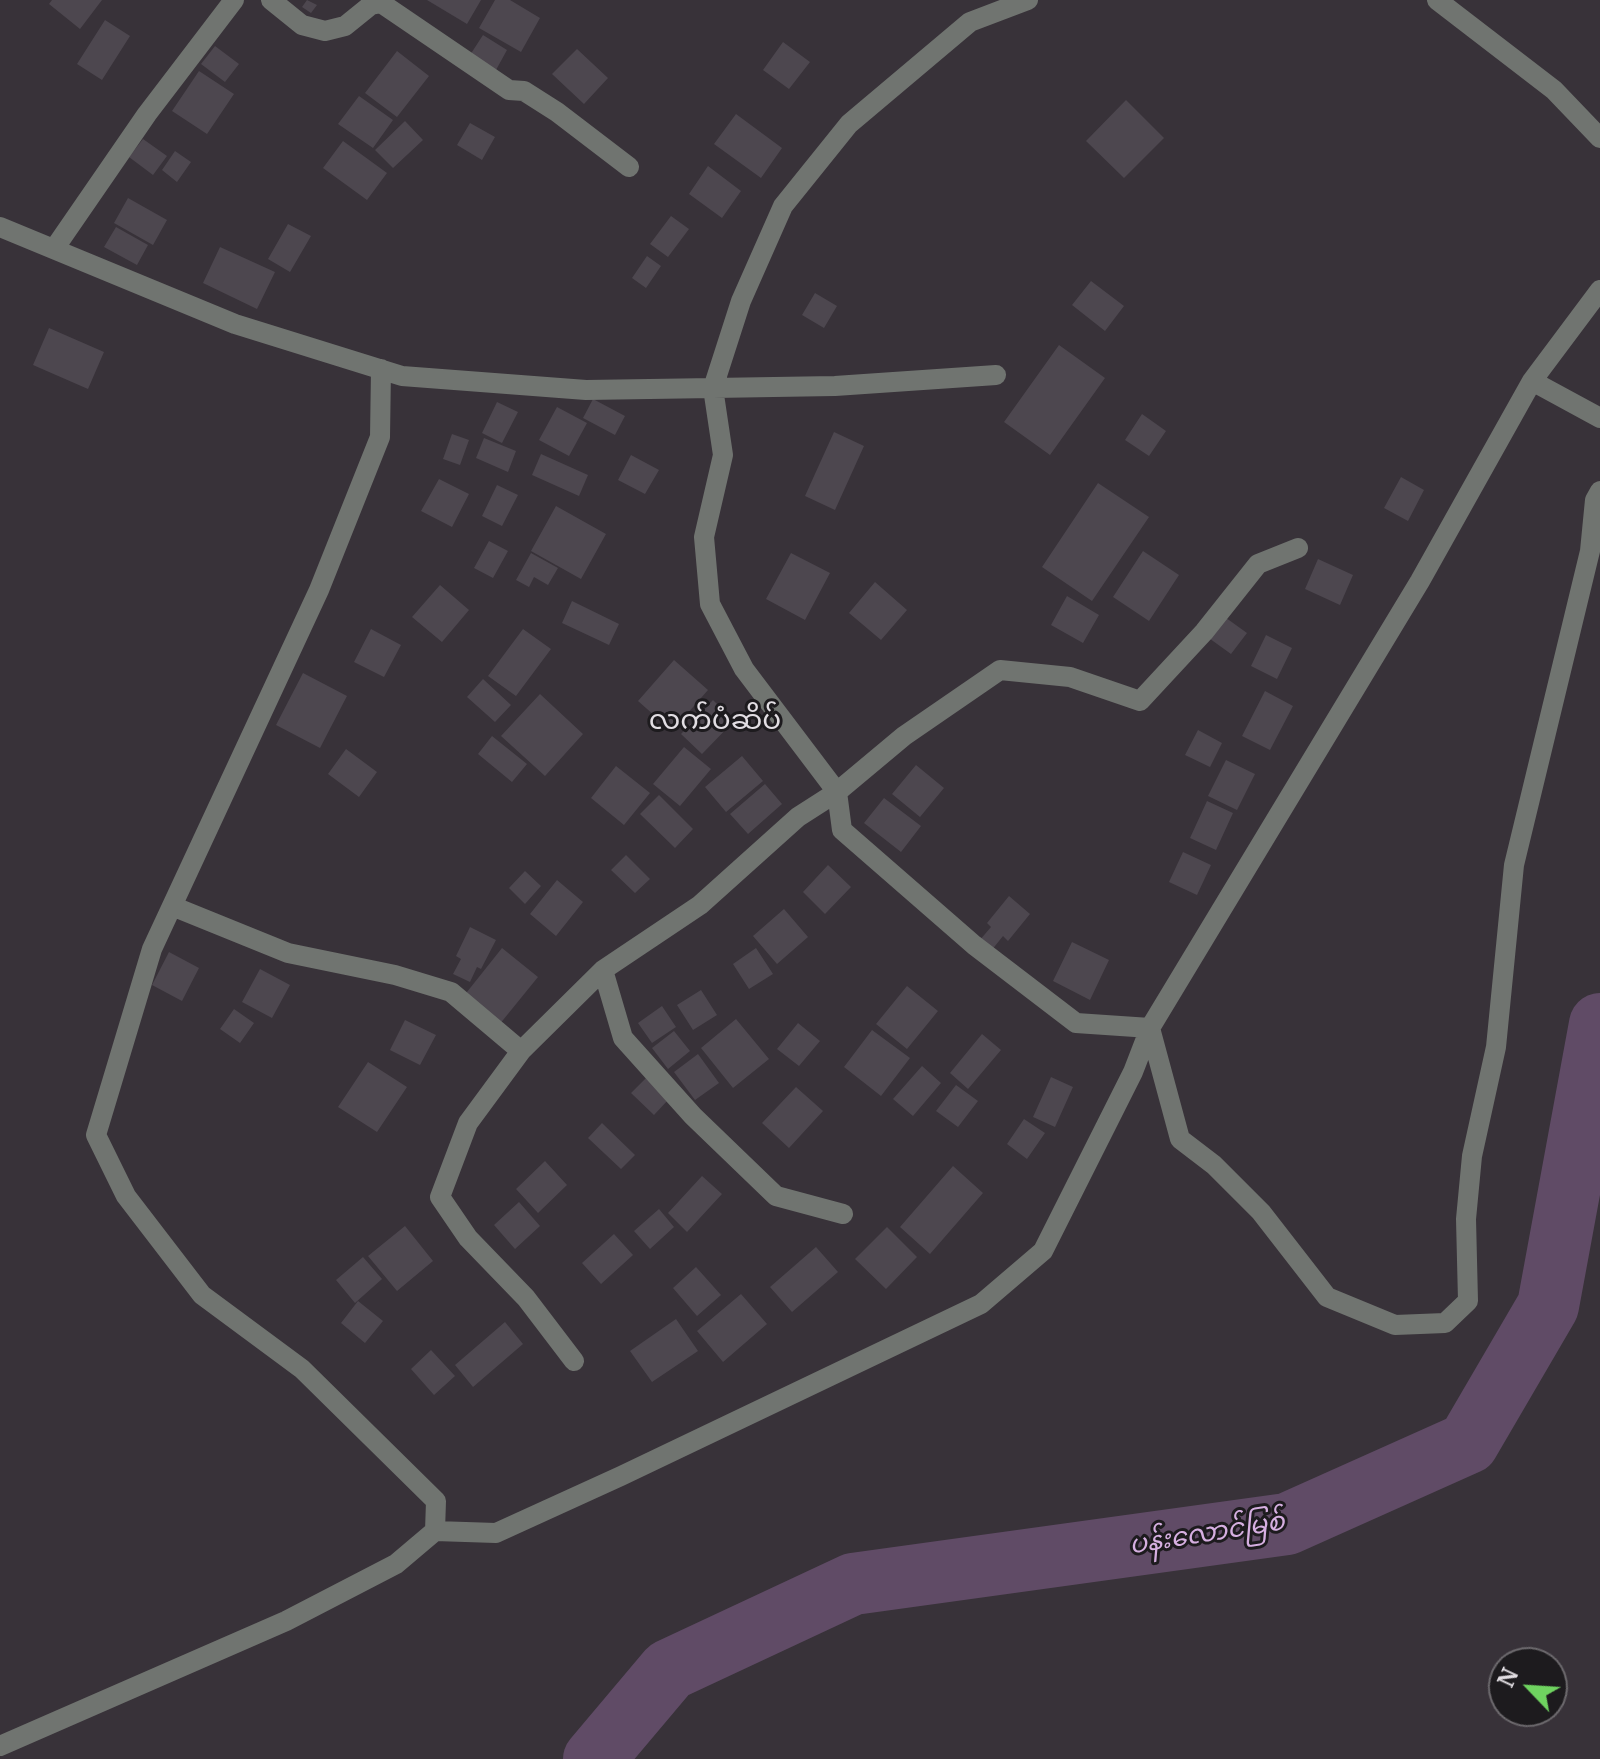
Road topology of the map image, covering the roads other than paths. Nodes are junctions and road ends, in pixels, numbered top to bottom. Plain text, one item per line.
1 (234, 0) edge
2 (271, 0) edge
3 (1028, 0) edge
4 (1437, 0) edge
5 (1600, 138) edge
6 (629, 167) dead end
7 (0, 227) edge
8 (54, 249) junction
9 (1600, 290) edge
10 (381, 369) junction
11 (996, 375) dead end
12 (1532, 381) junction
13 (713, 388) junction
14 (1600, 418) edge
15 (1600, 491) edge
16 (1298, 548) dead end
17 (837, 792) junction
18 (172, 906) junction
19 (603, 970) junction
20 (1150, 1028) junction
21 (521, 1051) junction
22 (843, 1214) dead end
23 (574, 1361) dead end
24 (435, 1531) junction
25 (0, 1746) edge

1 - 8 street
2 - 6 street
3 - 13 street
4 - 5 street
7 - 8 street
8 - 10 street
9 - 12 street
10 - 13 street
10 - 18 street
11 - 13 street
12 - 14 street
12 - 20 street
13 - 17 street
15 - 20 street
16 - 17 street
17 - 19 street
17 - 20 street
18 - 21 street
18 - 24 street
19 - 21 street
19 - 22 street
20 - 24 street
21 - 23 street
24 - 25 street

